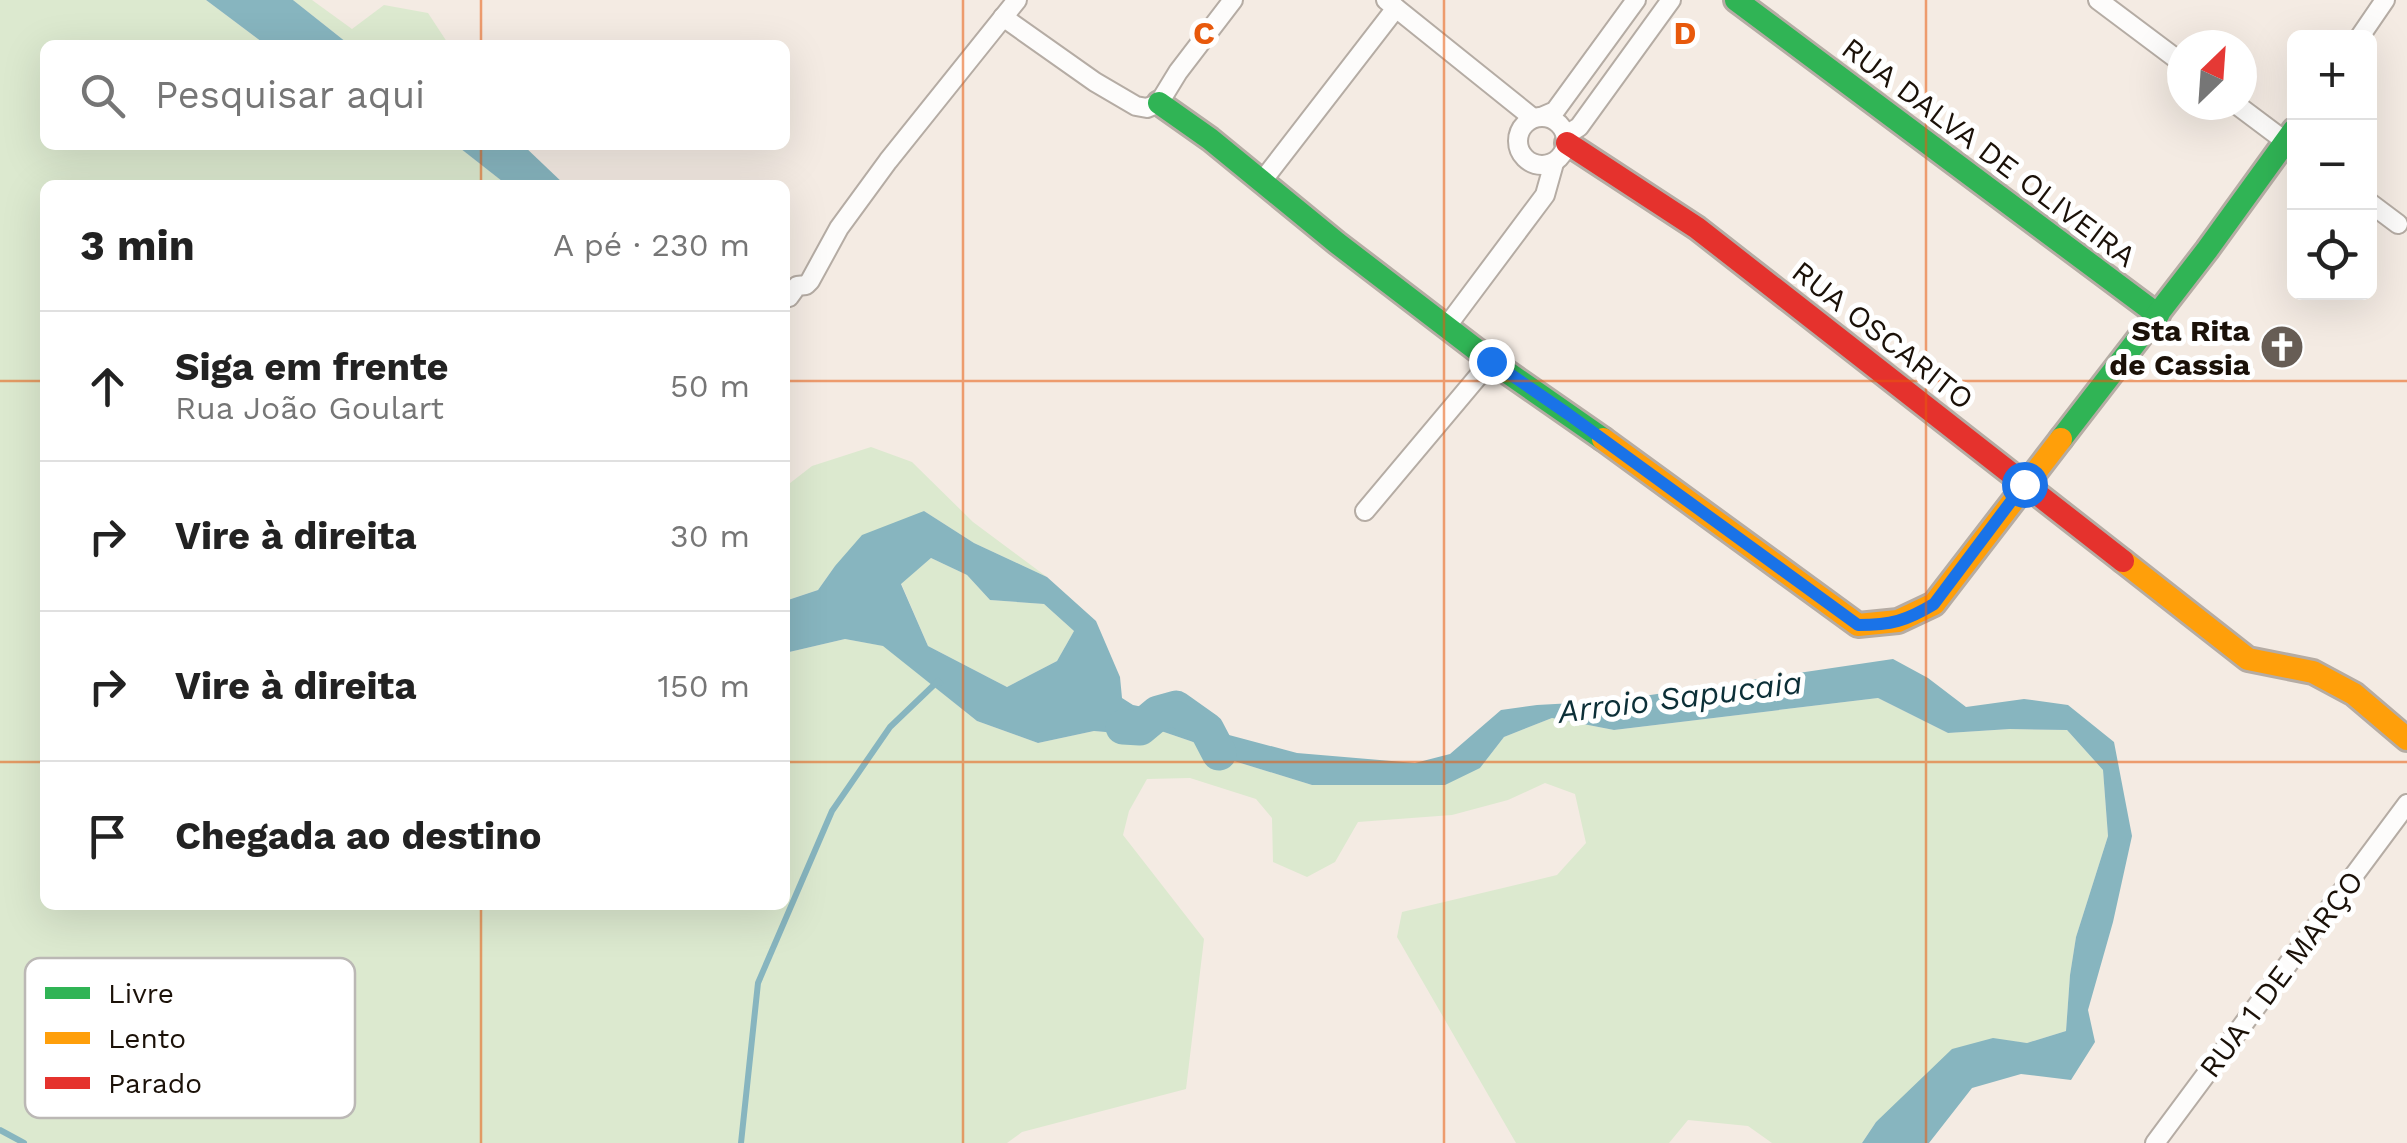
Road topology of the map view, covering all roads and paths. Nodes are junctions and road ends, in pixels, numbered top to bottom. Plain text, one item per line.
1 (1017, 0) edge
2 (1233, 0) edge
3 (1636, 0) edge
4 (1671, 0) edge
5 (1736, 0) edge
6 (2098, 0) edge
7 (2385, 0) edge
8 (1391, 4) edge
9 (1004, 17) junction
10 (2364, 30) edge
11 (2167, 52) edge
12 (1159, 102) junction
13 (1537, 118) junction
14 (2257, 118) edge
15 (2287, 137) edge
16 (1562, 147) junction
17 (2287, 147) edge
18 (1263, 180) junction
19 (2377, 208) edge
20 (2398, 224) dead end
21 (790, 295) edge
22 (2158, 315) junction
23 (1447, 326) junction
24 (1491, 361) junction
25 (2024, 484) junction
26 (1366, 511) dead end
27 (2407, 738) edge
28 (2407, 804) edge
29 (2154, 1143) edge

1 - 9 street
2 - 12 street
3 - 13 street
4 - 16 street
5 - 22 street, RUA DALVA DE OLIVEIRA
6 - 11 street
7 - 10 street
8 - 13 street
8 - 18 street
9 - 12 street
9 - 21 street
12 - 18 street
13 - 16 street
13 - 16 street
14 - 15 street
16 - 23 street
16 - 25 street, RUA OSCARITO
17 - 22 street
18 - 23 street
19 - 20 street
22 - 25 street
23 - 24 street
24 - 25 street
24 - 26 street
25 - 27 street, RUA OSCARITO
28 - 29 street, RUA 1 DE MARÇO

